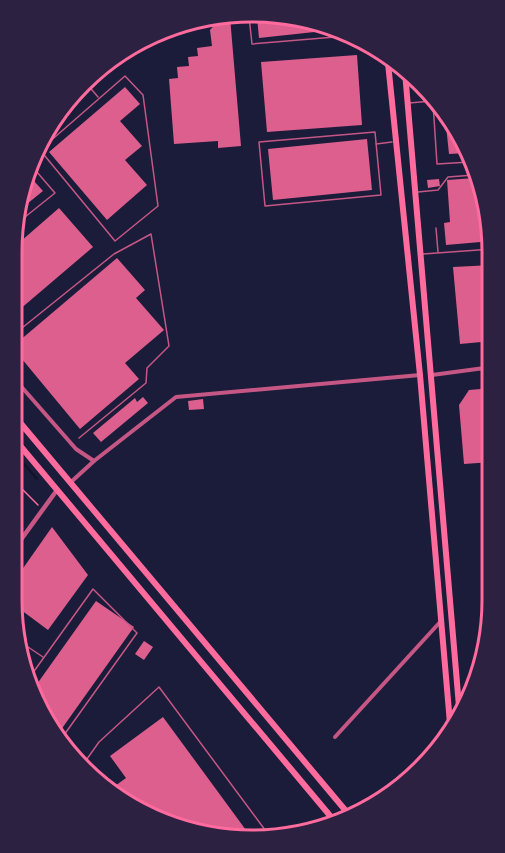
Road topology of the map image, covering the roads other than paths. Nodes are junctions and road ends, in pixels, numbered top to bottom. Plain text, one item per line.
1 (250, 22) edge
2 (333, 37) edge
3 (388, 67) edge
4 (406, 82) edge
5 (91, 89) edge
6 (99, 98) junction
7 (426, 102) edge
8 (408, 103) junction
9 (434, 110) edge
10 (52, 140) edge
11 (396, 142) junction
12 (376, 144) junction
13 (44, 155) edge
14 (464, 162) edge
15 (37, 172) edge
16 (469, 175) edge
17 (416, 192) junction
18 (25, 217) edge
19 (436, 228) dead end
20 (482, 250) edge
21 (438, 253) junction
22 (422, 254) junction
23 (22, 328) edge
24 (482, 368) edge
25 (420, 375) junction
26 (432, 375) junction
27 (22, 387) edge
28 (22, 425) edge
29 (79, 438) dead end
30 (22, 447) edge
31 (94, 461) junction
32 (71, 483) junction
33 (57, 490) junction
34 (22, 538) edge
35 (441, 621) junction
36 (27, 647) edge
37 (43, 658) junction
38 (34, 671) edge
39 (459, 702) edge
40 (450, 719) edge
41 (65, 734) edge
42 (335, 737) dead end
43 (87, 759) edge
44 (346, 811) edge
45 (331, 816) edge
46 (265, 830) edge

1 - 2 lane
3 - 11 main road
4 - 8 main road
5 - 6 lane
6 - 10 lane
6 - 13 lane
7 - 8 lane
8 - 17 main road
9 - 14 lane
11 - 12 lane
11 - 25 main road
12 - 12 lane
15 - 18 lane
16 - 17 lane
17 - 22 main road
19 - 21 lane
20 - 21 lane
21 - 22 lane
22 - 26 main road
23 - 29 lane
24 - 26 street
25 - 31 street
25 - 35 main road
26 - 39 main road
27 - 31 street
28 - 32 main road
30 - 33 main road
31 - 32 street
32 - 44 main road
33 - 34 street
33 - 45 main road
35 - 40 main road
35 - 42 street
36 - 37 lane
37 - 38 lane
37 - 41 lane
43 - 46 lane

